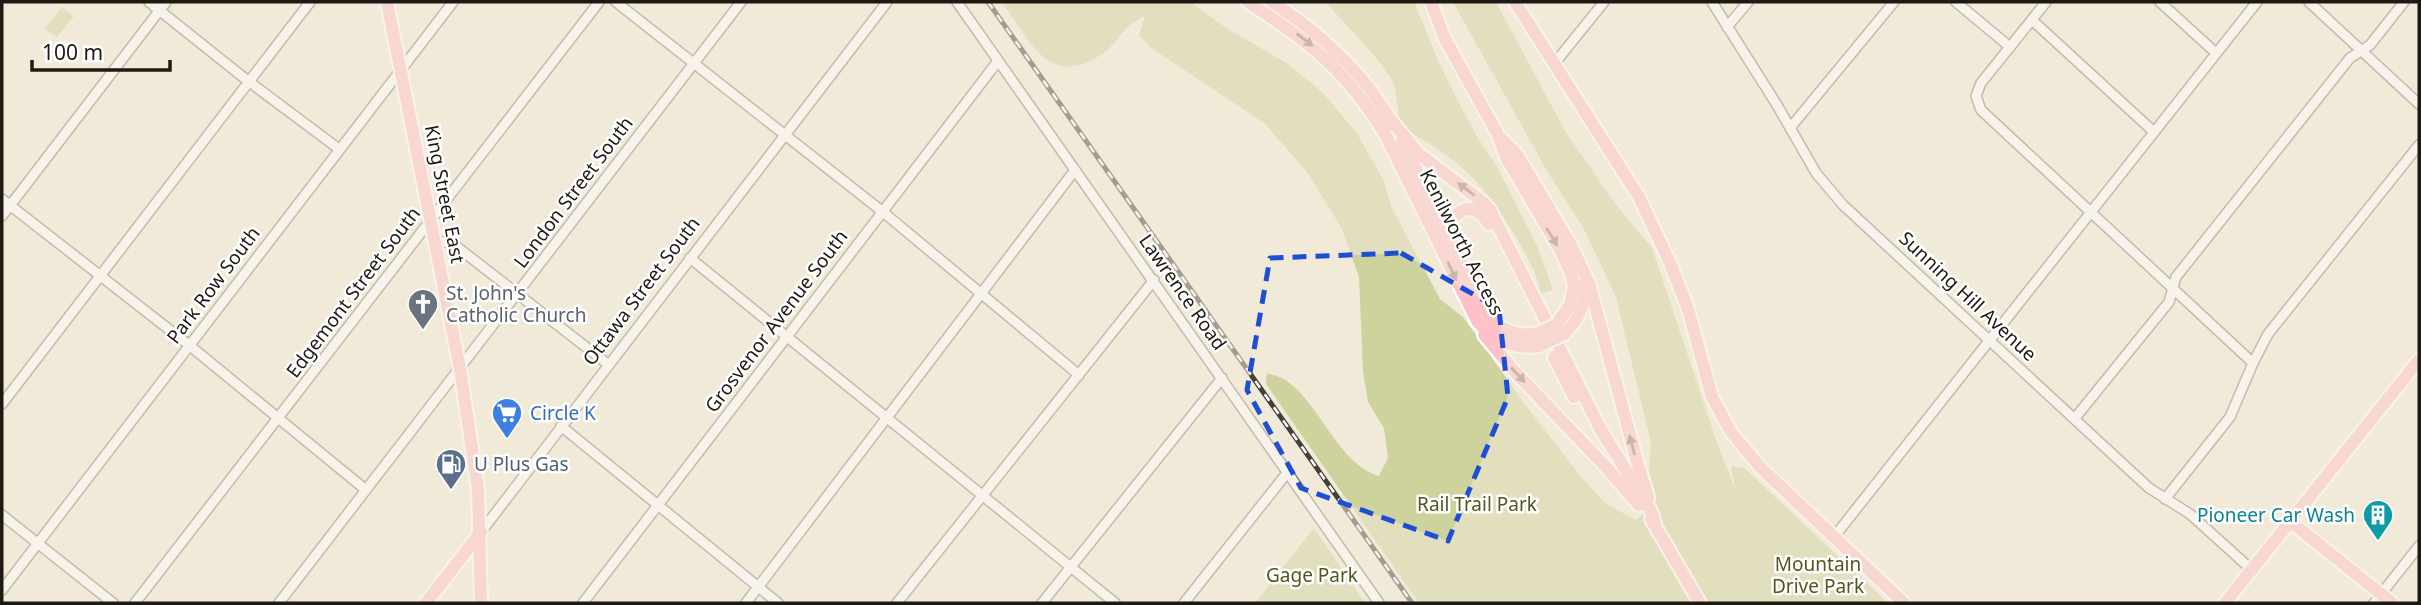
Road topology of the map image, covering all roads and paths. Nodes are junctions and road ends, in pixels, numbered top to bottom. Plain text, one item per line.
1 (149, 2) edge
2 (310, 2) edge
3 (387, 2) edge
4 (453, 2) edge
5 (599, 2) edge
6 (616, 2) edge
7 (741, 2) edge
8 (887, 2) edge
9 (957, 2) edge
10 (1248, 2) edge
11 (1272, 2) edge
12 (1432, 2) edge
13 (1515, 2) edge
14 (1604, 2) edge
15 (1712, 2) edge
16 (1748, 2) edge
17 (1894, 2) edge
18 (1956, 2) edge
19 (2046, 2) edge
20 (2160, 2) edge
21 (2257, 2) edge
22 (2309, 2) edge
23 (2404, 2) edge
24 (163, 6) edge
25 (2032, 20) junction
26 (1727, 27) junction
27 (2010, 47) junction
28 (2362, 51) junction
29 (2216, 53) junction
30 (998, 61) junction
31 (694, 63) junction
32 (1554, 64) junction
33 (401, 72) junction
34 (248, 81) junction
35 (2419, 104) edge
36 (1390, 119) junction
37 (1790, 128) junction
38 (2154, 132) junction
39 (1497, 133) junction
40 (785, 135) junction
41 (2419, 145) edge
42 (339, 149) junction
43 (1075, 170) junction
44 (6, 202) edge
45 (883, 212) junction
46 (2091, 212) junction
47 (2, 216) edge
48 (430, 221) junction
49 (1451, 240) junction
50 (435, 241) junction
51 (1569, 241) junction
52 (690, 258) junction
53 (98, 276) junction
54 (1154, 280) junction
55 (2172, 288) junction
56 (982, 293) junction
57 (518, 294) junction
58 (1476, 321) junction
59 (1560, 329) junction
60 (786, 336) junction
61 (1990, 339) junction
62 (1537, 340) junction
63 (189, 345) junction
64 (2419, 359) edge
65 (2253, 363) junction
66 (608, 365) junction
67 (460, 369) junction
68 (1079, 375) junction
69 (1222, 378) junction
70 (2, 404) edge
71 (887, 418) junction
72 (2075, 418) junction
73 (278, 419) junction
74 (561, 426) junction
75 (1287, 473) junction
76 (366, 490) junction
77 (1631, 493) junction
78 (982, 496) junction
79 (2165, 499) junction
80 (658, 505) junction
81 (2, 515) edge
82 (1653, 517) junction
83 (2291, 522) junction
84 (481, 532) junction
85 (1834, 537) junction
86 (38, 543) junction
87 (2419, 546) edge
88 (1070, 567) junction
89 (2252, 570) junction
90 (758, 587) junction
91 (2, 590) edge
92 (2378, 599) edge
93 (113, 603) edge
94 (135, 603) edge
95 (279, 603) edge
96 (426, 603) edge
97 (481, 603) edge
98 (583, 603) edge
99 (746, 603) edge
100 (778, 603) edge
101 (897, 603) edge
102 (1042, 603) edge
103 (1115, 603) edge
104 (1184, 603) edge
105 (1379, 603) edge
106 (1700, 603) edge
107 (1904, 603) edge
108 (2225, 603) edge
109 (2392, 603) edge

1 - 24 street
2 - 34 street
3 - 33 main road, King Street East
4 - 33 street, Park Row South
5 - 48 street, Edgemont Street South
6 - 31 street
7 - 31 street, London Street South
8 - 40 street, Ottawa Street South
9 - 30 street, Lawrence Road
10 -> 58 main road, Kenilworth Access
11 - 36 main road, Kenilworth Access
12 - 39 main road
13 - 32 main road
14 - 32 street
15 - 26 street, Sunning Hill Avenue
16 - 26 street
17 - 37 street
18 - 27 street
19 - 25 street
20 - 29 street
21 - 29 street
22 - 28 street
23 - 28 street
24 - 34 street
24 - 44 street
25 - 27 street
25 - 38 street
26 - 37 street, Sunning Hill Avenue
27 - 46 street
28 - 35 street
28 - 55 street
29 - 38 street
30 - 43 street, Lawrence Road
30 - 45 street, Grosvenor Avenue South
31 - 40 street
31 - 57 street, London Street South
32 - 85 main road
33 - 42 street, Park Row South
33 - 48 main road, King Street East
34 - 42 street
34 - 53 street
36 - 49 main road, Kenilworth Access
82 -> 36 main road
37 - 61 street, Sunning Hill Avenue
38 - 46 street
39 - 51 main road
39 -> 59 main road
40 - 45 street
40 - 52 street, Ottawa Street South
41 - 65 street
42 - 63 street, Park Row South
43 - 54 street, Lawrence Road
43 - 56 street
44 - 47 street
44 - 53 street
45 - 56 street
45 - 60 street, Grosvenor Avenue South
46 - 55 street
46 - 61 street
48 - 50 main road, King Street East
48 - 73 street, Edgemont Street South
49 - 62 main road, Kenilworth Access
49 - 77 main road
50 - 57 street
50 - 67 main road, King Street East
51 - 59 main road
82 -> 51 main road
52 - 60 street
52 - 66 street, Ottawa Street South
53 - 63 street
53 - 70 street
54 - 68 street
54 - 69 street, Lawrence Road
55 - 65 street
55 - 72 street
56 - 68 street
56 - 71 street
57 - 66 street
57 - 67 street, London Street South
58 - 62 main road, Kenilworth Access
58 -> 77 main road
59 - 62 main road, Kenilworth Access, bridge
60 - 71 street
60 - 80 street, Grosvenor Avenue South
61 - 72 street, Sunning Hill Avenue
61 - 85 street
63 - 73 street
63 - 86 street, Park Row South
64 - 83 main road
65 - 79 street
66 - 74 street, Ottawa Street South
67 - 76 street, London Street South
67 - 84 main road, King Street East
68 - 78 street
69 - 75 street, Lawrence Road
69 - 88 street
71 - 78 street
71 - 90 street
72 - 79 street, Sunning Hill Avenue
73 - 76 street
73 - 94 street, Edgemont Street South
74 - 80 street
74 - 84 street, Ottawa Street South
75 - 104 street
75 - 105 street, Lawrence Road
76 - 95 street, London Street South
77 - 82 main road
78 - 88 street
78 - 101 street
79 - 89 street, Sunning Hill Avenue
80 - 90 street
80 - 98 street, Grosvenor Avenue South
81 - 86 street
82 - 106 main road
83 - 89 main road
83 - 92 main road
84 - 96 main road, Ottawa Street South
84 - 97 main road, King Street East
85 - 107 main road
86 - 91 street, Park Row South
86 - 93 street
87 - 92 street
88 - 102 street
88 - 103 street
89 - 108 main road
90 - 99 street
90 - 100 street
92 - 109 main road

